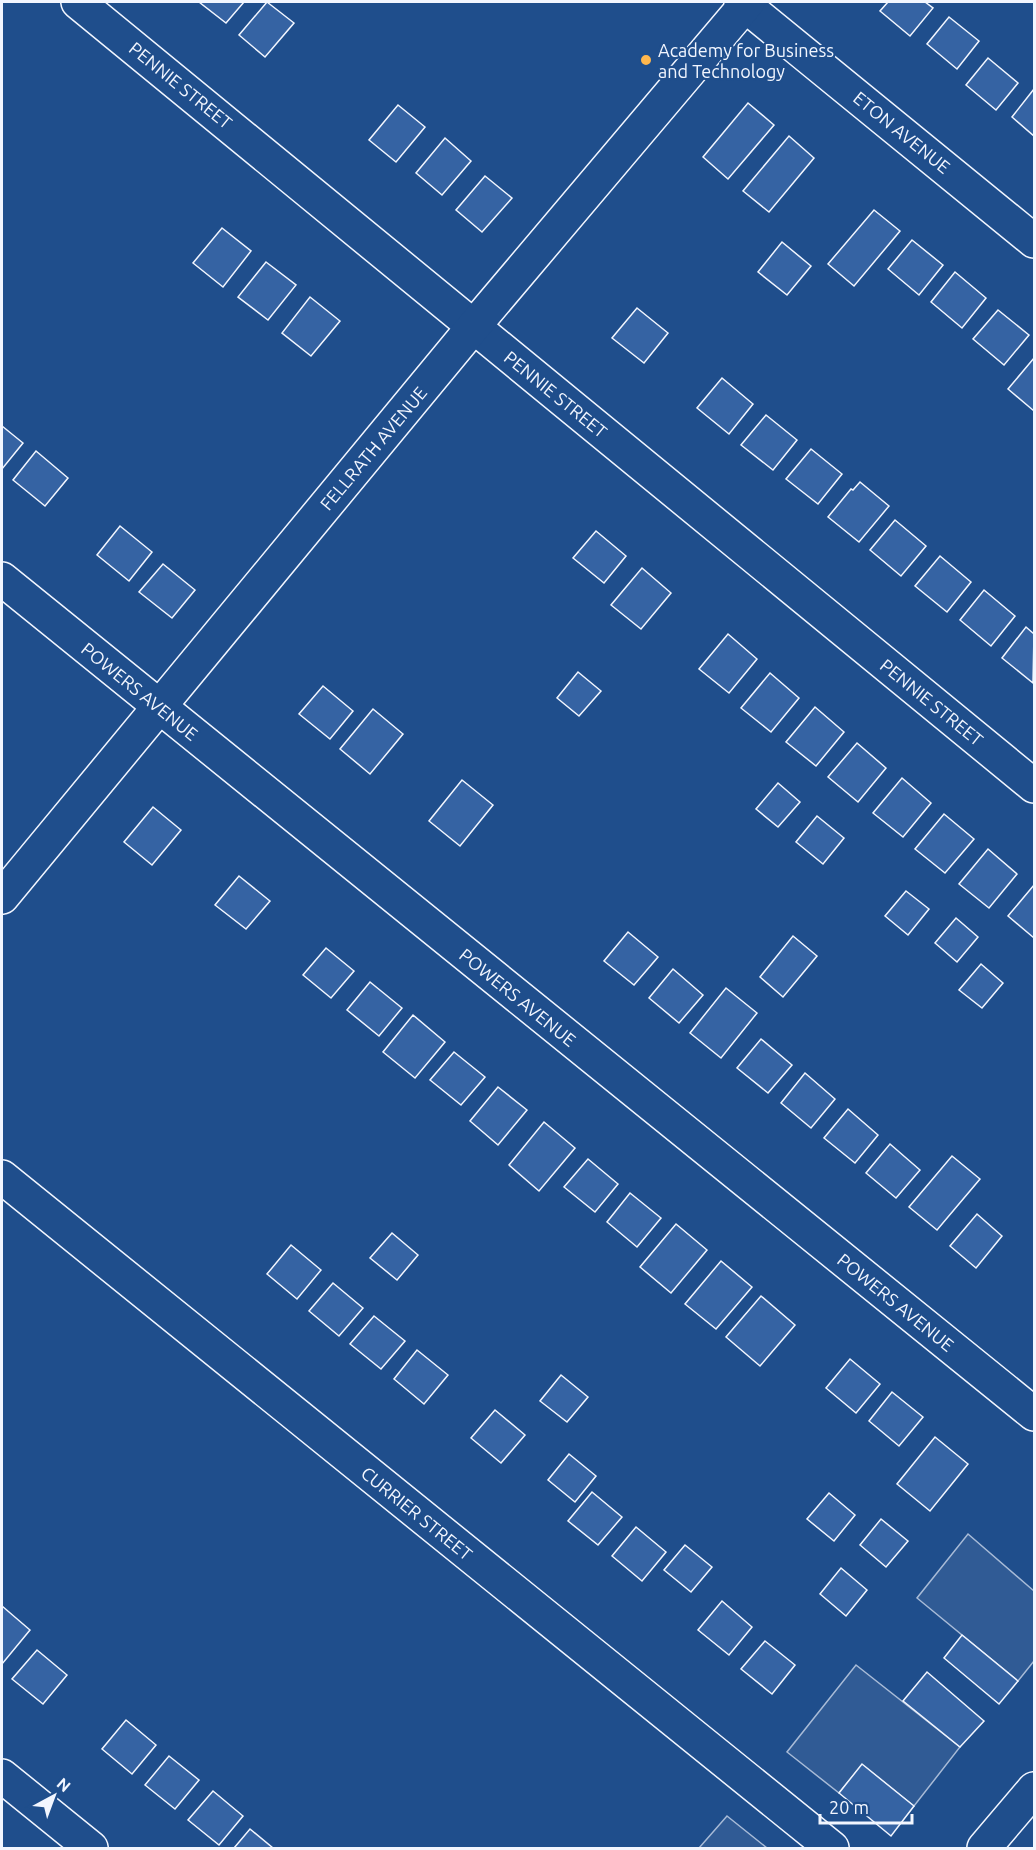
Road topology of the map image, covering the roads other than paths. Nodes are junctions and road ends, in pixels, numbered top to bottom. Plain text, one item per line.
1 (78, 2) edge
2 (744, 3) edge
3 (1035, 241) edge
4 (474, 326) junction
5 (2, 579) edge
6 (159, 706) junction
7 (1035, 786) edge
8 (2, 897) edge
9 (2, 1177) edge
10 (1035, 1414) edge
11 (2, 1776) edge
12 (1035, 1789) edge
13 (91, 1848) edge
14 (832, 1848) edge
15 (984, 1848) edge

1 - 4 street, PENNIE STREET
2 - 3 street, ETON AVENUE
2 - 4 street, FELLRATH AVENUE
4 - 6 street, FELLRATH AVENUE
4 - 7 street, PENNIE STREET
5 - 6 street, POWERS AVENUE
6 - 8 street, FELLRATH AVENUE
6 - 10 street, POWERS AVENUE
9 - 14 street, CURRIER STREET
11 - 13 street
12 - 15 street

